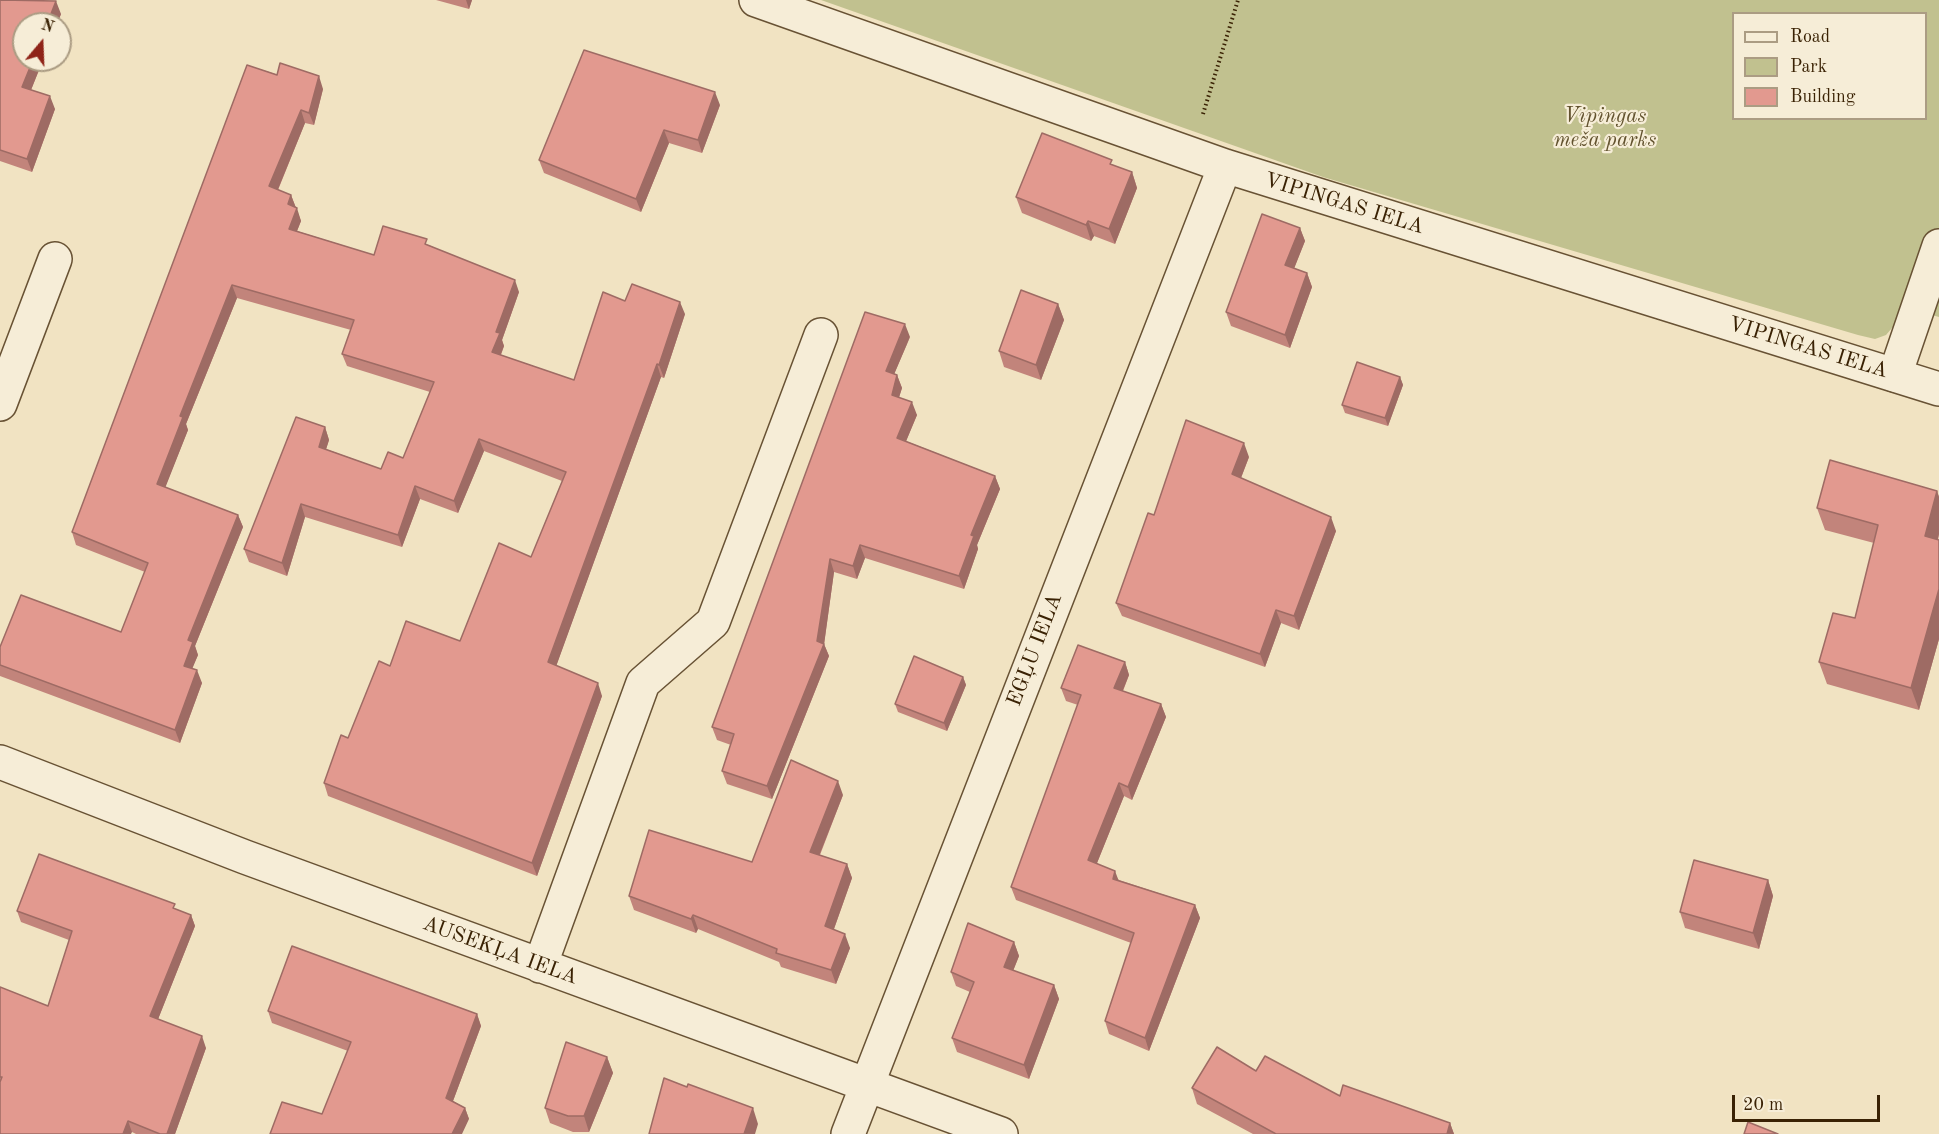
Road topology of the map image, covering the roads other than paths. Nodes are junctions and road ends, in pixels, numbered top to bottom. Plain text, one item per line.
1 (756, 0) edge
2 (1225, 166) junction
3 (1939, 246) edge
4 (55, 259) dead end
5 (821, 335) dead end
6 (1895, 375) junction
7 (1939, 389) edge
8 (0, 404) edge
9 (0, 762) edge
10 (540, 966) junction
11 (864, 1086) junction
12 (848, 1134) edge
13 (1002, 1134) edge

1 - 2 street, VIPINGAS IELA
2 - 6 street, VIPINGAS IELA
2 - 11 street, EGĻU IELA
3 - 6 street
4 - 8 street
5 - 10 street
6 - 7 street, VIPINGAS IELA
9 - 10 street, AUSEKĻA IELA
10 - 11 street, AUSEKĻA IELA
11 - 12 street, EGĻU IELA
11 - 13 street, AUSEKĻA IELA

